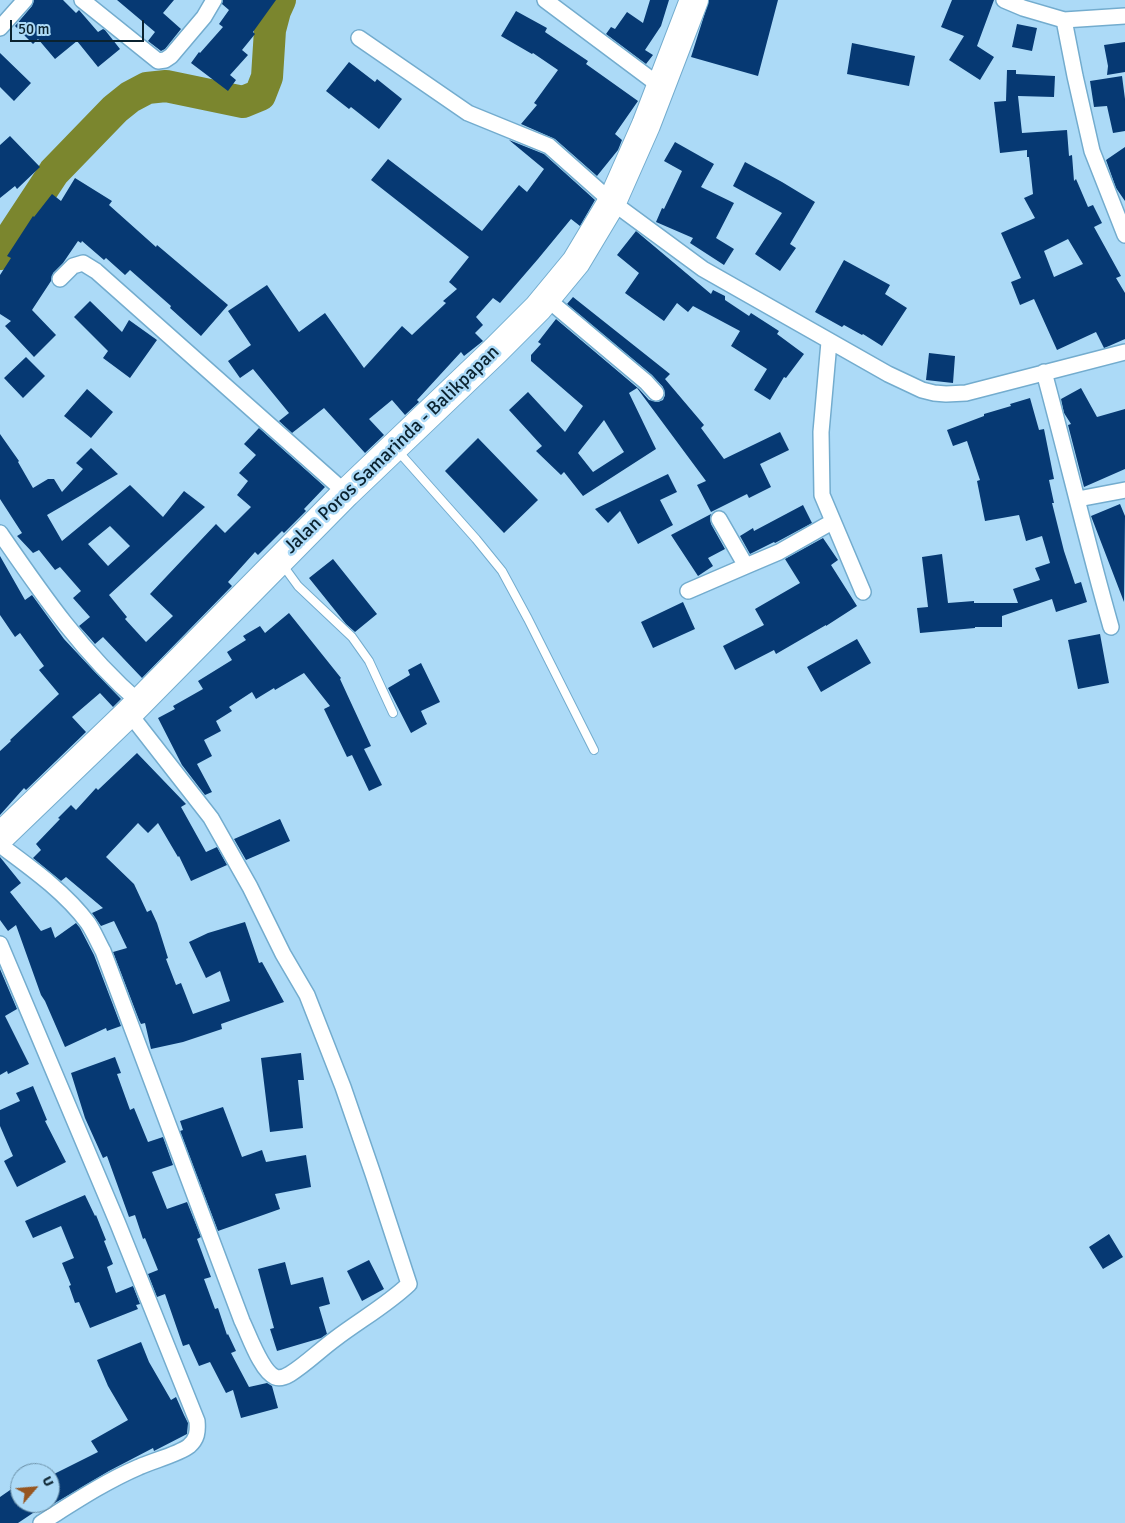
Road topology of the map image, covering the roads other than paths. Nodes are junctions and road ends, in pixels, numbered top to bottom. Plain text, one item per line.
1 (25, 0) edge
2 (82, 0) edge
3 (214, 0) edge
4 (545, 0) edge
5 (694, 0) edge
6 (1004, 0) edge
7 (1125, 16) edge
8 (1064, 20) junction
9 (0, 28) edge
10 (359, 38) dead end
11 (660, 86) junction
12 (612, 202) junction
13 (1125, 235) edge
14 (60, 279) dead end
15 (546, 298) junction
16 (829, 342) junction
17 (1125, 352) edge
18 (1044, 372) junction
19 (656, 393) dead end
20 (394, 446) junction
21 (1125, 490) edge
22 (346, 493) junction
23 (1078, 499) junction
24 (718, 519) dead end
25 (832, 522) junction
26 (0, 533) edge
27 (279, 560) junction
28 (746, 566) junction
29 (688, 590) dead end
30 (863, 592) dead end
31 (1111, 627) dead end
32 (134, 707) junction
33 (393, 713) dead end
34 (594, 750) dead end
35 (0, 837) edge
36 (0, 845) edge
37 (0, 944) edge
38 (41, 1523) edge

1 - 9 street
2 - 3 street
4 - 11 street
5 - 11 highway, Jalan Poros Samarinda - Balikpapan
6 - 8 street
7 - 8 street
8 - 13 street
10 - 12 street
11 - 12 highway, Jalan Poros Samarinda - Balikpapan
12 - 15 highway, Jalan Poros Samarinda - Balikpapan
12 - 16 street
14 - 22 street
15 - 19 street
15 - 20 highway, Jalan Poros Samarinda - Balikpapan
16 - 18 street
16 - 25 street
17 - 18 street
18 - 23 street
20 - 22 highway, Jalan Poros Samarinda - Balikpapan
20 - 34 lane
21 - 23 street
22 - 27 highway, Jalan Poros Samarinda - Balikpapan
23 - 31 street
24 - 28 street
25 - 28 street
25 - 30 street
26 - 32 street
27 - 32 highway, Jalan Poros Samarinda - Balikpapan
27 - 33 lane
28 - 29 street
32 - 35 highway, Jalan Poros Samarinda - Balikpapan
32 - 36 street
37 - 38 street

